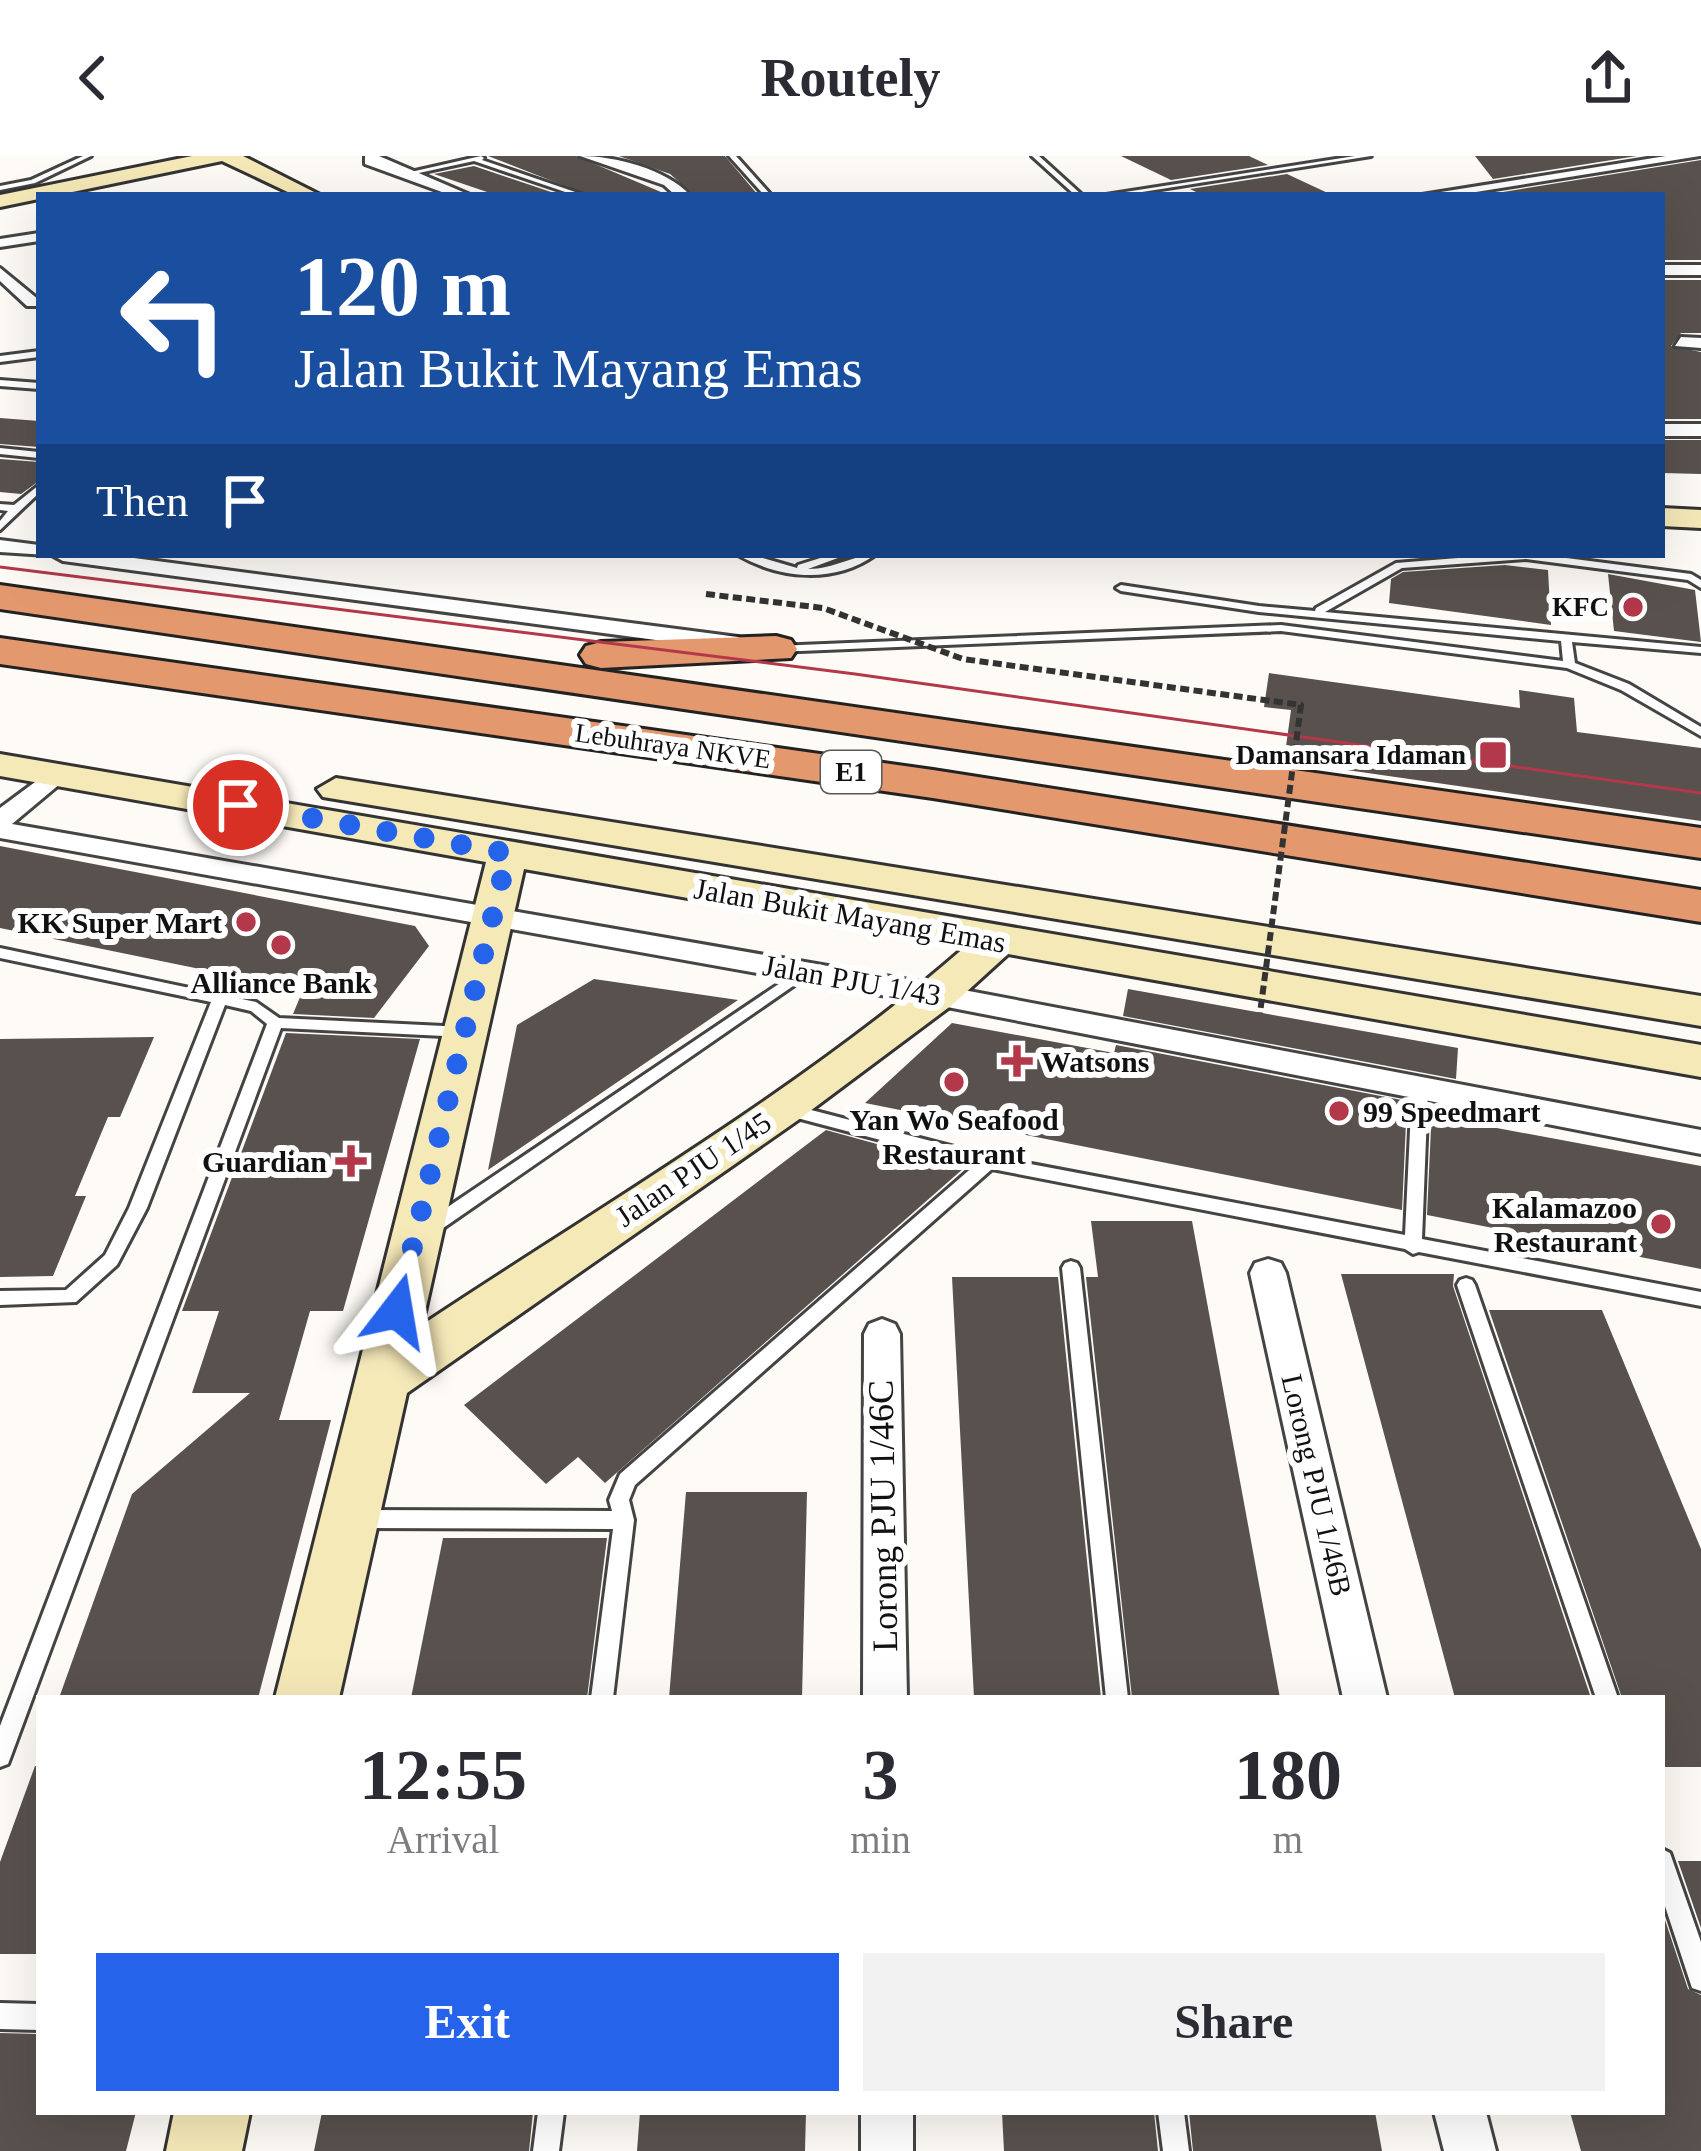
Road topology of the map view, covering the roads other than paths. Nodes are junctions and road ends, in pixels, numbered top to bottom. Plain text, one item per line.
1 (88, 156) edge
2 (372, 156) edge
3 (488, 156) edge
4 (587, 156) edge
5 (645, 156) edge
6 (732, 156) edge
7 (1035, 156) edge
8 (1368, 156) edge
9 (1693, 156) edge
10 (228, 158) edge
11 (474, 159) junction
12 (265, 162) edge
13 (1673, 162) junction
14 (608, 163) junction
15 (183, 164) edge
16 (296, 164) edge
17 (1701, 165) edge
18 (158, 168) junction
19 (405, 174) junction
20 (1547, 176) junction
21 (1578, 186) dead end
22 (0, 188) edge
23 (333, 188) dead end
24 (53, 192) edge
25 (80, 192) edge
26 (306, 192) edge
27 (455, 192) edge
28 (572, 192) edge
29 (680, 192) edge
30 (765, 192) edge
31 (1075, 192) edge
32 (1129, 192) edge
33 (1448, 192) edge
34 (36, 196) edge
35 (36, 201) edge
36 (0, 204) edge
37 (36, 237) edge
38 (0, 243) edge
39 (1665, 270) edge
40 (1701, 270) edge
41 (0, 273) edge
42 (36, 303) edge
43 (0, 308) edge
44 (1681, 342) dead end
45 (1701, 344) edge
46 (36, 354) edge
47 (0, 358) edge
48 (0, 383) edge
49 (36, 386) edge
50 (1665, 430) edge
51 (1701, 430) edge
52 (0, 451) edge
53 (36, 455) edge
54 (36, 491) edge
55 (0, 507) edge
56 (16, 508) junction
57 (1665, 517) edge
58 (1701, 519) edge
59 (0, 526) edge
60 (1665, 541) edge
61 (1701, 542) edge
62 (0, 546) edge
63 (36, 551) edge
64 (86, 558) edge
65 (752, 558) edge
66 (835, 558) edge
67 (864, 558) edge
68 (1498, 558) edge
69 (1542, 558) edge
70 (772, 565) junction
71 (1701, 585) edge
72 (1121, 588) dead end
73 (0, 598) edge
74 (1317, 611) junction
75 (1281, 628) junction
76 (1566, 638) junction
77 (776, 649) junction
78 (1701, 650) edge
79 (0, 651) edge
80 (409, 655) junction
81 (1569, 665) junction
82 (1701, 732) edge
83 (0, 733) edge
84 (0, 746) edge
85 (159, 760) junction
86 (0, 765) edge
87 (58, 773) junction
88 (0, 826) edge
89 (1701, 843) edge
90 (508, 853) junction
91 (1701, 906) edge
92 (492, 916) junction
93 (996, 942) junction
94 (0, 953) edge
95 (804, 972) junction
96 (938, 995) junction
97 (220, 998) junction
98 (1701, 1010) edge
99 (275, 1023) junction
100 (464, 1032) junction
101 (1701, 1061) edge
102 (1420, 1089) junction
103 (781, 1108) junction
104 (1701, 1142) edge
105 (989, 1162) junction
106 (414, 1239) junction
107 (1413, 1247) junction
108 (1071, 1268) dead end
109 (1268, 1273) dead end
110 (1466, 1285) dead end
111 (0, 1298) edge
112 (1701, 1299) edge
113 (882, 1334) dead end
114 (380, 1384) junction
115 (348, 1519) junction
116 (624, 1520) junction
117 (308, 1695) edge
118 (602, 1695) edge
119 (885, 1695) edge
120 (1117, 1695) edge
121 (1364, 1695) edge
122 (1606, 1695) edge
123 (0, 1756) edge
124 (1665, 1870) edge
125 (1701, 1979) edge
126 (0, 2016) edge
127 (36, 2017) edge
128 (211, 2115) edge
129 (550, 2115) edge
130 (887, 2115) edge
131 (1171, 2115) edge
132 (1461, 2115) edge
133 (204, 2151) edge
134 (546, 2151) edge
135 (887, 2151) edge
136 (1176, 2151) edge
137 (1469, 2151) edge

1 - 22 lane
2 - 19 street
3 - 11 lane
4 - 14 street
5 - 14 street
6 - 30 lane
7 - 31 lane
8 - 32 lane
9 - 13 street
10 - 12 main road
10 - 15 main road
10 - 18 main road
11 - 19 lane
11 - 28 lane
12 - 15 main road
12 - 16 main road
12 - 26 main road
13 - 17 street
13 - 20 street
14 - 29 street
15 - 18 main road
15 - 25 main road
16 - 23 main road
18 - 24 main road
19 - 27 street
20 - 21 street
20 - 33 street
34 - 36 main road
35 - 36 main road
37 - 38 street
39 - 40 street
41 - 42 street
42 - 43 street
44 - 45 street
46 - 47 lane
48 - 49 lane
50 - 51 street
52 - 53 lane
54 - 56 lane
55 - 56 lane
56 - 59 lane
57 - 58 main road
60 - 61 main road
62 - 63 street
64 - 77 street
65 - 70 lane
66 - 70 lane
67 - 70 lane
68 - 74 lane
69 - 71 lane
72 - 74 lane
73 - 80 highway, Lebuhraya NKVE / E1
74 - 75 lane
74 - 76 lane
75 - 77 lane
75 - 81 lane
76 - 78 lane
76 - 81 lane
77 - 80 highway
79 - 91 highway, Lebuhraya NKVE / E1
80 - 89 highway, Lebuhraya NKVE / E1
81 - 82 lane
83 - 85 main road, Jalan Bukit Mayang Emas
84 - 87 main road
85 - 87 main road
85 - 98 main road, Jalan Bukit Mayang Emas
86 - 87 main road, Jalan Bukit Mayang Emas
87 - 88 street
87 - 90 main road, Jalan Bukit Mayang Emas
88 - 92 street, Jalan PJU 1/43
90 - 92 main road
90 - 93 main road, Jalan Bukit Mayang Emas
92 - 95 street, Jalan PJU 1/43
92 - 100 main road
93 - 96 main road, Jalan PJU 1/45
93 - 101 main road, Jalan Bukit Mayang Emas
94 - 97 lane
95 - 96 street, Jalan PJU 1/43
95 - 106 lane
96 - 102 street, Jalan PJU 1/43
96 - 103 main road, Jalan PJU 1/45
97 - 99 lane
97 - 111 lane
99 - 100 lane
99 - 123 lane
100 - 106 main road
102 - 104 street, Jalan PJU 1/43
102 - 107 lane
103 - 105 lane
103 - 114 main road, Jalan PJU 1/45
105 - 107 lane
105 - 116 lane
106 - 114 main road
107 - 112 lane
108 - 120 lane
109 - 121 street, Lorong PJU 1/46B
110 - 122 lane
113 - 119 street, Lorong PJU 1/46C
114 - 115 main road
115 - 116 lane
115 - 117 main road
116 - 118 lane
124 - 125 lane
126 - 127 lane
128 - 133 main road
129 - 134 lane
130 - 135 street
131 - 136 lane
132 - 137 street

